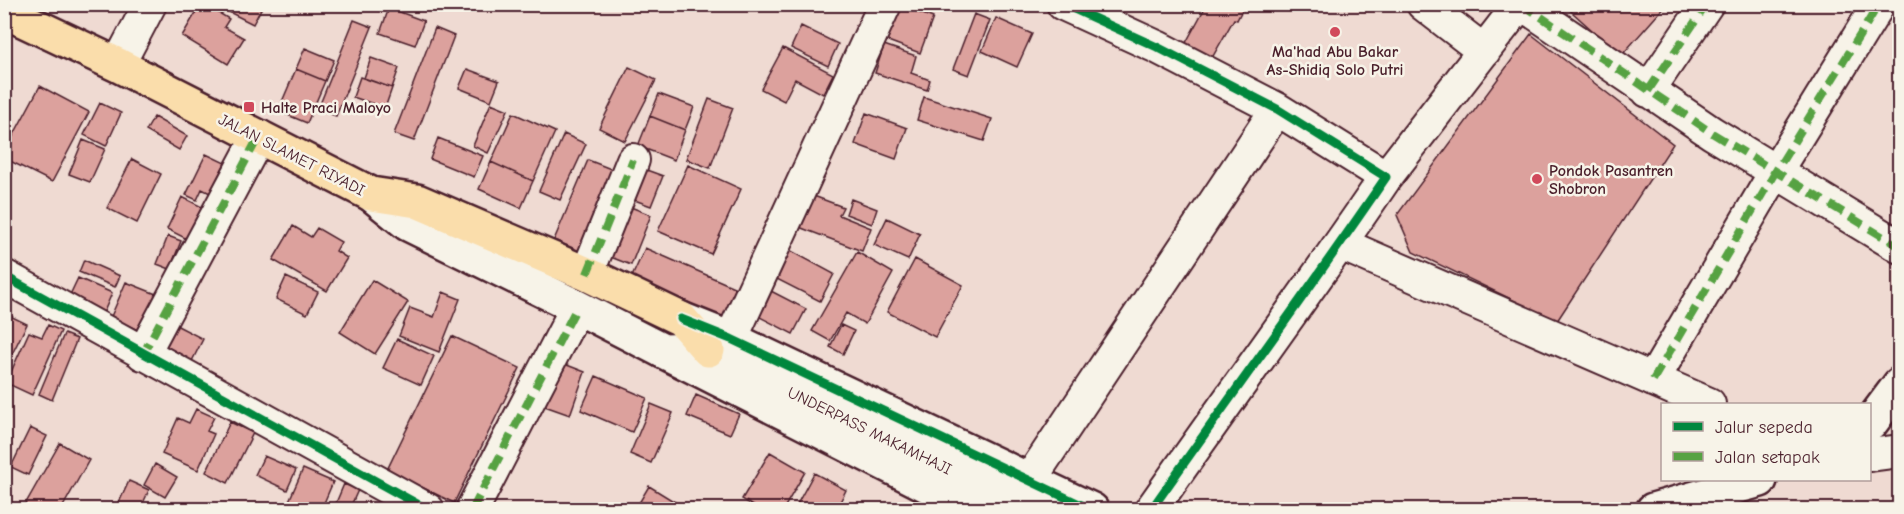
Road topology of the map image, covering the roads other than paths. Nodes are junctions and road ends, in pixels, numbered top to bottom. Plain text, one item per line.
1 (150, 4) edge
2 (885, 4) edge
3 (1063, 4) edge
4 (1423, 4) edge
5 (1521, 4) edge
6 (1707, 4) edge
7 (1879, 4) edge
8 (4, 10) edge
9 (1484, 51) junction
10 (118, 65) junction
11 (1648, 91) junction
12 (1277, 110) junction
13 (259, 136) junction
14 (633, 160) dead end
15 (1776, 171) junction
16 (1386, 177) junction
17 (371, 194) junction
18 (1341, 244) junction
19 (1899, 247) edge
20 (587, 274) junction
21 (4, 276) edge
22 (577, 306) junction
23 (719, 344) junction
24 (663, 351) junction
25 (143, 354) junction
26 (1653, 380) junction
27 (1899, 384) edge
28 (1705, 403) edge
29 (1871, 421) edge
30 (1899, 451) edge
31 (1871, 455) edge
32 (1756, 481) edge
33 (1030, 495) edge
34 (935, 501) edge
35 (482, 506) edge
36 (428, 510) edge
37 (976, 510) edge
38 (1092, 510) edge
39 (1151, 510) edge
40 (1653, 510) edge

1 - 10 street
2 - 23 street
3 - 12 street
4 - 9 street
5 - 9 street
5 - 11 street
6 - 11 street
7 - 15 street
8 - 10 main road, JALAN SLAMET RIYADI
9 - 16 street
10 - 13 main road, JALAN SLAMET RIYADI
11 - 15 street
12 - 16 street
12 - 33 street
13 - 17 main road, JALAN SLAMET RIYADI
13 - 25 street
14 - 20 street
15 - 19 street
15 - 26 street
16 - 18 street
17 - 20 main road, JALAN SLAMET RIYADI
17 - 22 main road
18 - 26 street
18 - 39 street
20 - 23 main road, JALAN SLAMET RIYADI
21 - 25 street
22 - 24 main road
22 - 35 street
23 - 24 main road
23 - 33 main road, UNDERPASS MAKAMHAJI
24 - 34 main road
25 - 36 street
26 - 28 street
27 - 29 main road
30 - 31 street
32 - 40 main road
33 - 38 main road, UNDERPASS MAKAMHAJI
34 - 37 main road

